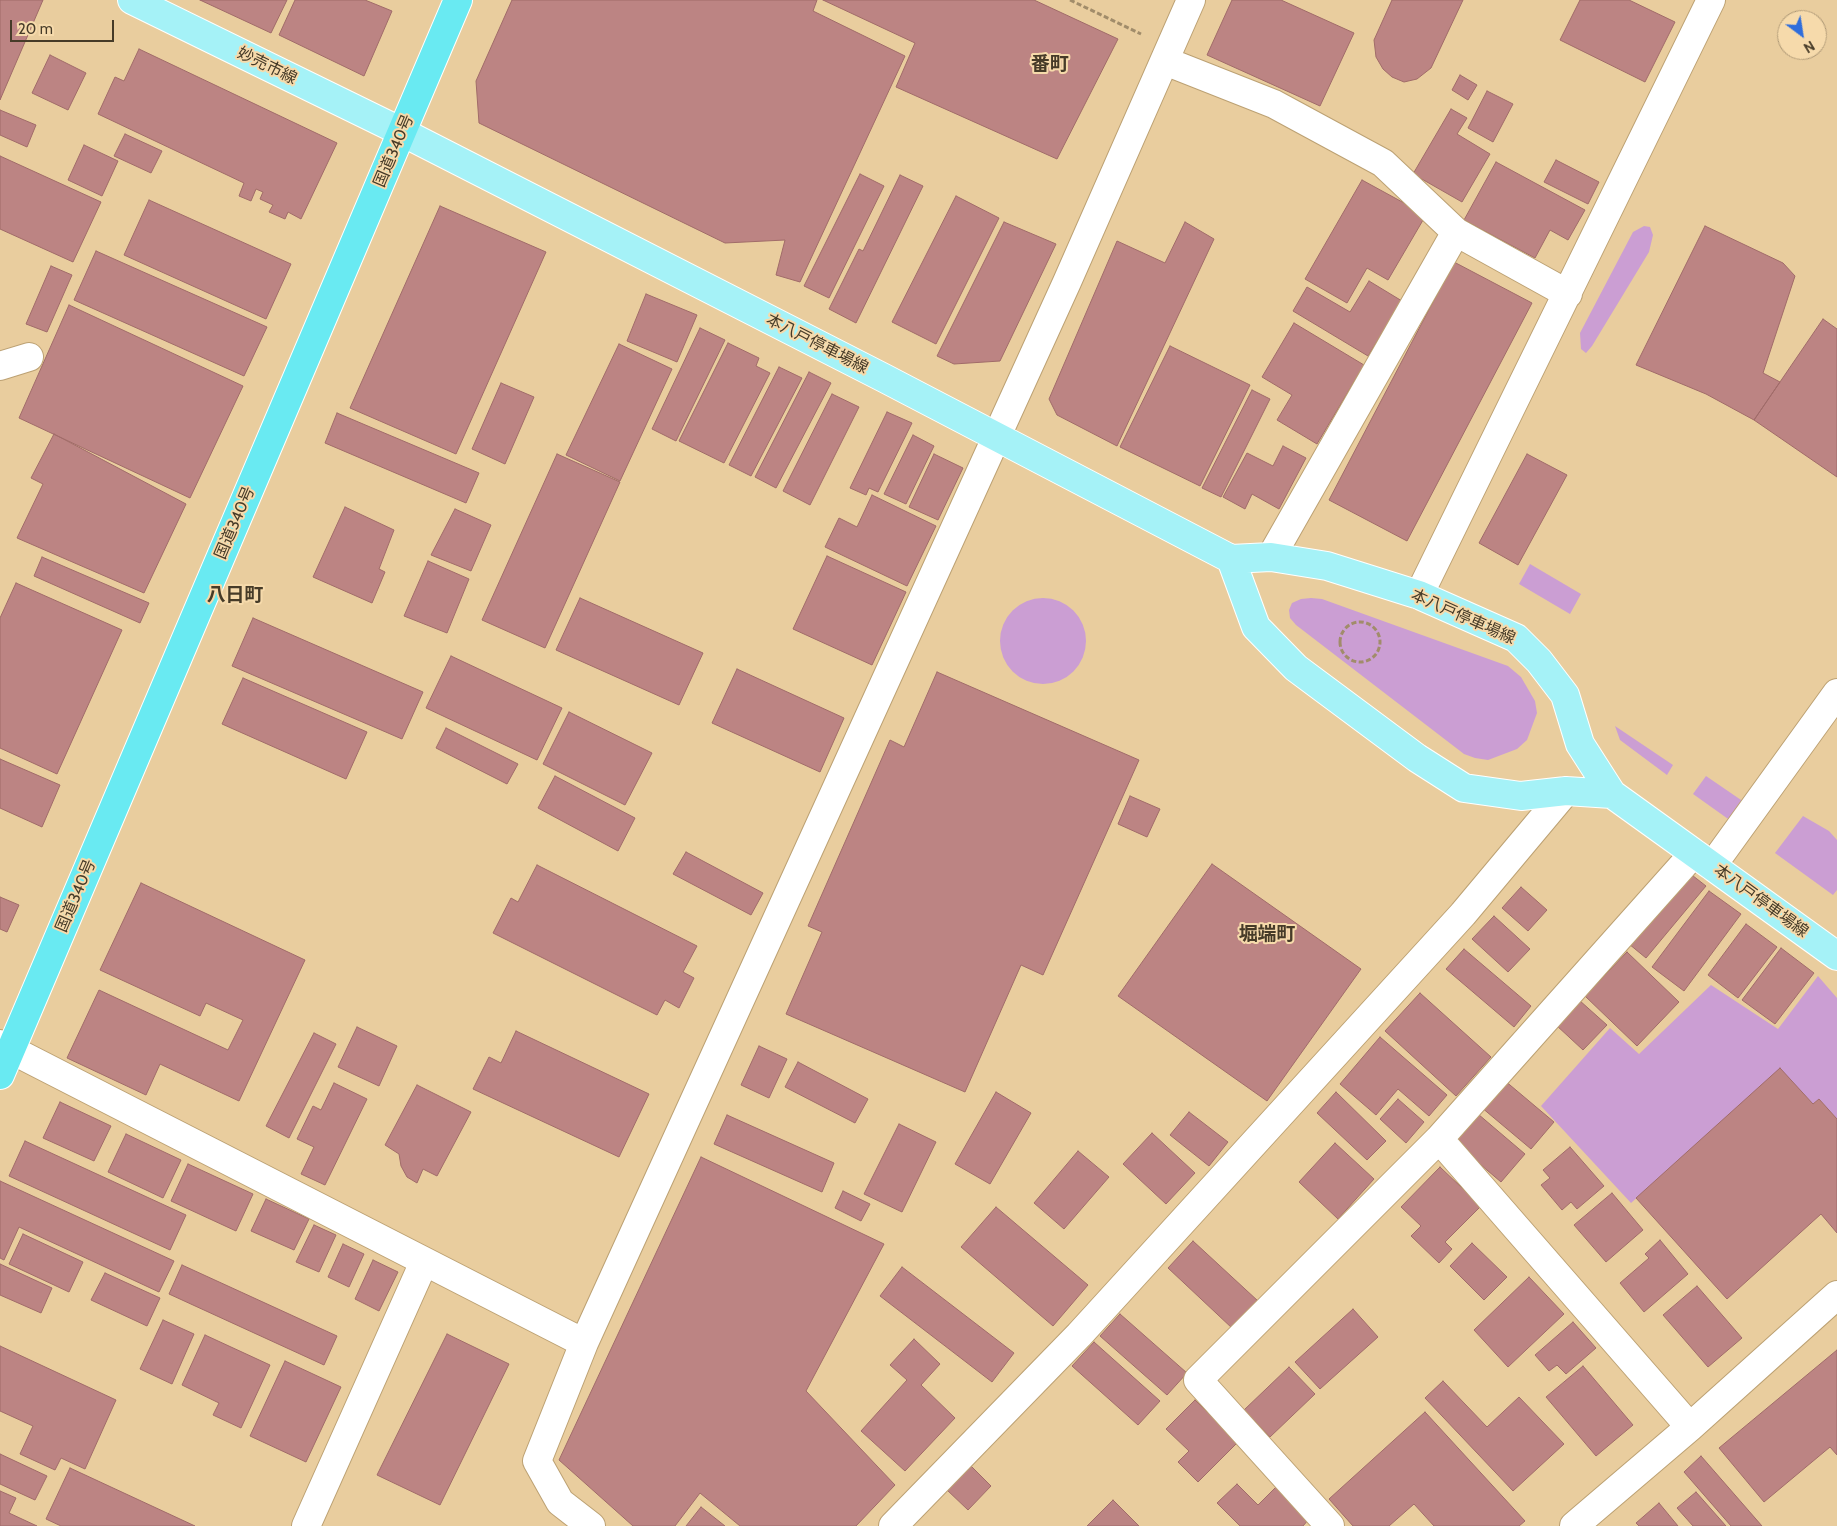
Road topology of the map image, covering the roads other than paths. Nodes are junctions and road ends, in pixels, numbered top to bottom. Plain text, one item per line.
1 (132, 0) edge
2 (458, 0) edge
3 (1191, 0) edge
4 (1711, 0) edge
5 (1168, 54) junction
6 (402, 132) junction
7 (1456, 232) junction
8 (1568, 294) junction
9 (29, 357) dead end
10 (0, 366) edge
11 (996, 438) junction
12 (1271, 557) junction
13 (1231, 559) junction
14 (1419, 595) junction
15 (1837, 693) edge
16 (1566, 791) junction
17 (1612, 794) junction
18 (1703, 859) junction
19 (1837, 956) edge
20 (5, 1047) edge
21 (0, 1075) edge
22 (1439, 1139) junction
23 (424, 1262) junction
24 (1837, 1295) edge
25 (584, 1343) junction
26 (1690, 1427) junction
27 (306, 1526) edge
28 (591, 1526) edge
29 (893, 1526) edge
30 (1330, 1526) edge
31 (1574, 1526) edge

1 - 6 main road, 妙売市線
2 - 6 highway, 国道340号
3 - 5 street
4 - 8 street
5 - 7 street
5 - 11 street
6 - 11 main road, 本八戸停車場線
6 - 20 highway, 国道340号
7 - 8 street
7 - 12 street
8 - 14 street
9 - 10 street
11 - 13 main road, 本八戸停車場線
11 - 25 street
12 - 13 main road, 本八戸停車場線
12 - 14 main road, 本八戸停車場線
13 - 16 main road
14 - 17 main road, 本八戸停車場線
15 - 18 street
16 - 17 main road
16 - 29 street
17 - 18 main road, 本八戸停車場線
18 - 19 main road, 本八戸停車場線
18 - 22 street
20 - 21 highway, 国道340号
20 - 23 street
22 - 26 street
22 - 30 street
23 - 25 street
23 - 27 street
24 - 26 street
25 - 28 street
26 - 31 street

